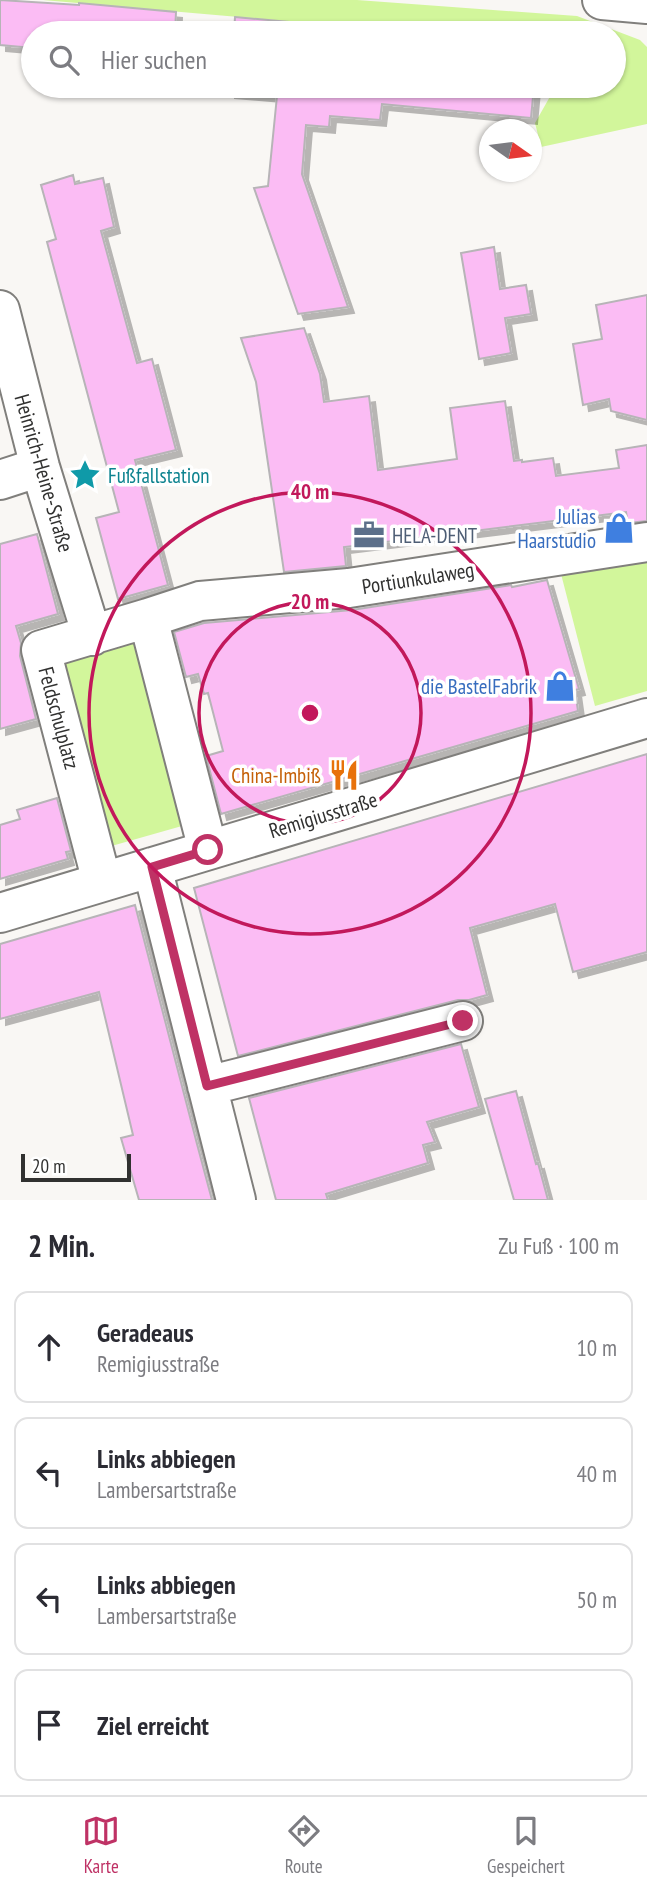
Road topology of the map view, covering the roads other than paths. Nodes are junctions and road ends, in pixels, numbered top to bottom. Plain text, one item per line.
1 (602, 0) edge
2 (647, 4) edge
3 (0, 310) edge
4 (40, 467) junction
5 (0, 480) edge
6 (647, 542) edge
7 (148, 618) junction
8 (92, 635) junction
9 (647, 718) edge
10 (208, 850) junction
11 (152, 867) junction
12 (102, 882) junction
13 (0, 913) edge
14 (463, 1021) dead end
15 (207, 1086) junction
16 (236, 1200) edge

1 - 2 street
3 - 4 street, Heinrich-Heine-Straße
4 - 5 street
4 - 8 street, Heinrich-Heine-Straße
6 - 7 street, Portiunkulaweg
7 - 8 street, Feldschulplatz
7 - 10 street
8 - 12 street, Feldschulplatz
9 - 10 street, Remigiusstraße
10 - 11 street, Remigiusstraße
11 - 12 street, Remigiusstraße
11 - 15 street
12 - 13 street, Remigiusstraße
14 - 15 street
15 - 16 street

